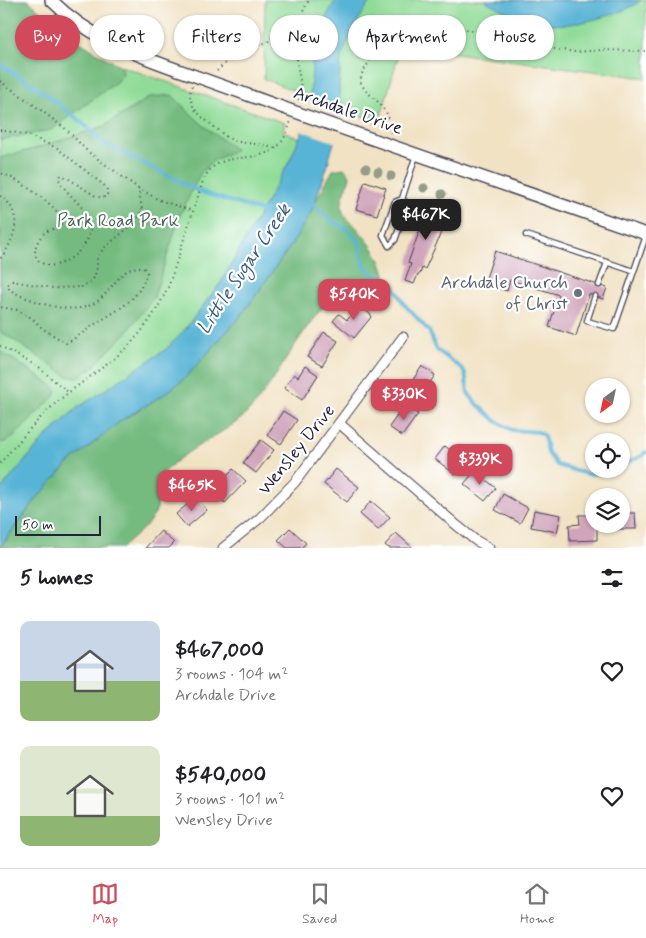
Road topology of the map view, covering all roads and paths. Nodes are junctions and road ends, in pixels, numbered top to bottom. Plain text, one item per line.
1 (51, 0) edge
2 (270, 40) edge
3 (646, 50) edge
4 (195, 76) junction
5 (0, 81) edge
6 (210, 82) junction
7 (0, 130) edge
8 (390, 144) junction
9 (274, 149) dead end
10 (416, 153) junction
11 (0, 173) edge
12 (203, 181) dead end
13 (138, 188) junction
14 (0, 196) edge
15 (402, 199) junction
16 (193, 211) junction
17 (526, 235) dead end
18 (646, 235) edge
19 (0, 259) edge
20 (607, 262) junction
21 (633, 271) junction
22 (599, 285) dead end
23 (596, 296) dead end
24 (0, 307) edge
25 (404, 337) dead end
26 (0, 346) edge
27 (69, 392) junction
28 (340, 424) junction
29 (0, 463) edge
30 (236, 544) edge
31 (223, 548) edge
32 (489, 548) edge

1 - 4 street, Archdale Drive
2 - 6 path
3 - 8 path
4 - 6 street, Archdale Drive
4 - 9 path
5 - 13 path
6 - 8 street, Archdale Drive, bridge
7 - 11 path
8 - 10 street, Archdale Drive
10 - 15 lane
10 - 18 street, Archdale Drive
12 - 16 path
13 - 16 path
13 - 24 path
14 - 19 path
15 - 15 lane
16 - 27 path
17 - 20 lane
18 - 21 lane
20 - 21 lane
20 - 22 lane
21 - 23 lane
25 - 28 street, Wensley Drive
26 - 27 path
27 - 29 path
28 - 30 street, Wensley Drive
28 - 32 street
30 - 31 street, Wensley Drive

